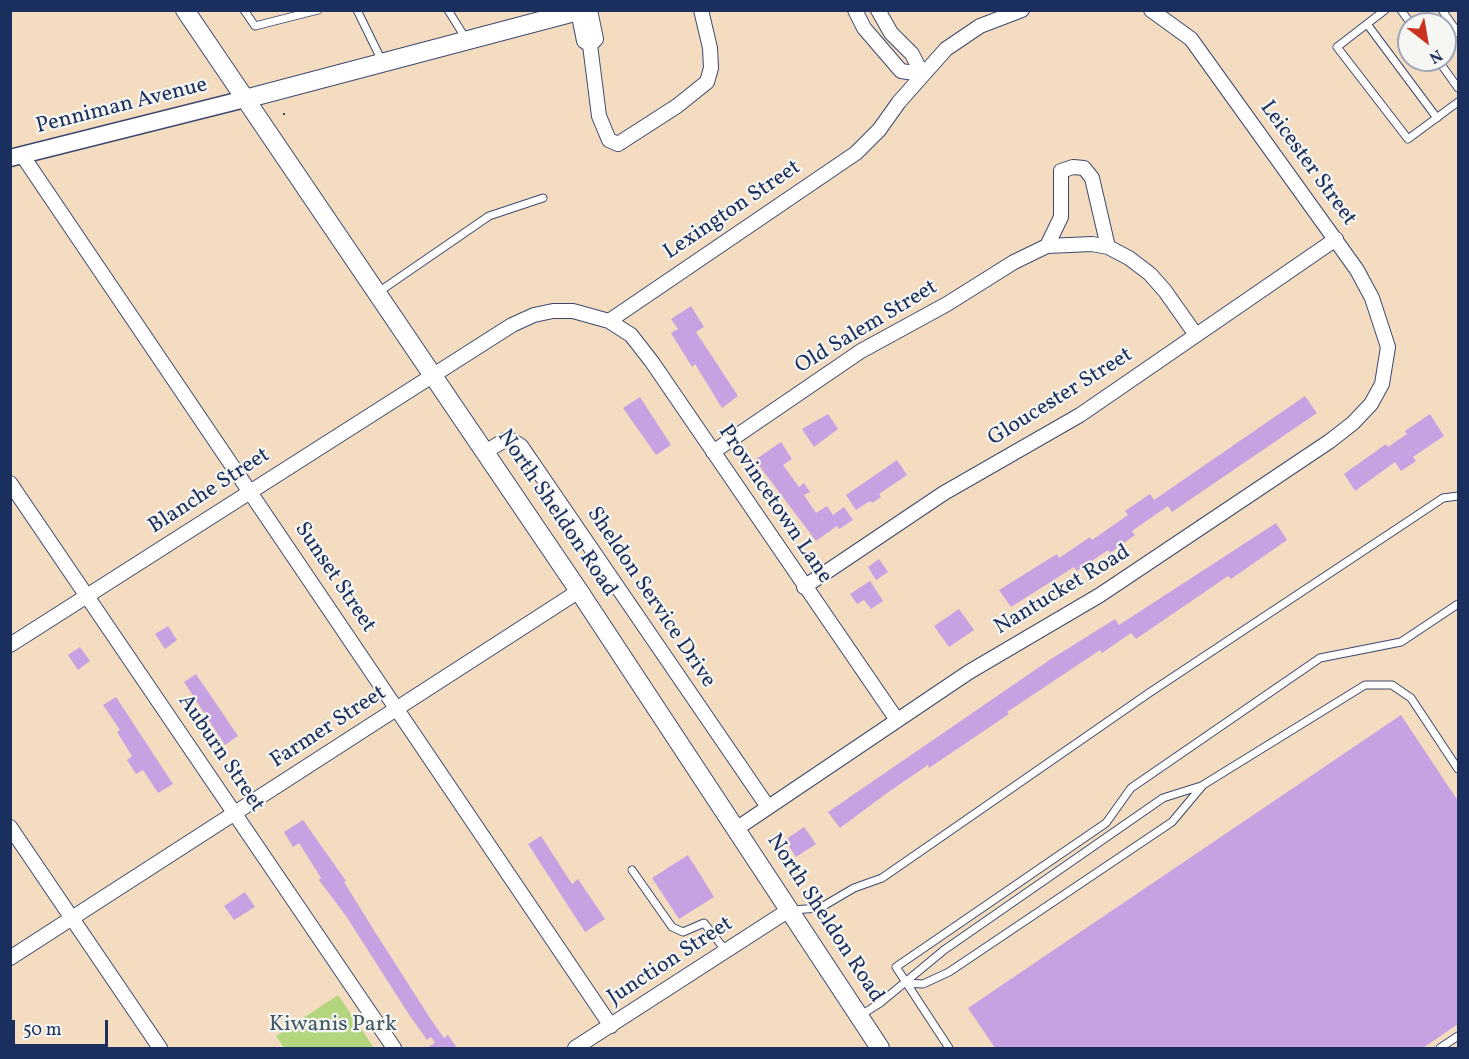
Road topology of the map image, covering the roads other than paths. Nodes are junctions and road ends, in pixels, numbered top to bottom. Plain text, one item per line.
1 (185, 10) edge
2 (244, 10) edge
3 (318, 10) edge
4 (357, 10) edge
5 (448, 10) edge
6 (701, 10) edge
7 (855, 10) edge
8 (878, 10) edge
9 (1022, 10) edge
10 (1151, 10) edge
11 (1385, 10) edge
12 (1442, 10) edge
13 (583, 11) edge
14 (1367, 24) junction
15 (1458, 33) edge
16 (466, 40) junction
17 (382, 61) junction
18 (1447, 72) edge
19 (922, 74) junction
20 (1458, 88) edge
21 (245, 99) junction
22 (1458, 102) edge
23 (1437, 118) junction
24 (16, 157) edge
25 (543, 198) dead end
26 (1336, 239) junction
27 (1047, 246) junction
28 (1108, 247) junction
29 (377, 293) junction
30 (609, 321) junction
31 (1196, 335) junction
32 (1386, 366) joint
33 (433, 375) junction
34 (485, 452) junction
35 (712, 452) junction
36 (10, 483) edge
37 (250, 491) junction
38 (1458, 496) edge
39 (804, 587) junction
40 (579, 591) junction
41 (87, 596) junction
42 (1458, 604) edge
43 (10, 645) edge
44 (397, 709) junction
45 (897, 720) junction
46 (1458, 769) edge
47 (1203, 785) junction
48 (768, 807) junction
49 (235, 813) junction
50 (10, 827) edge
51 (736, 829) junction
52 (632, 870) dead end
53 (789, 910) junction
54 (72, 918) junction
55 (726, 951) junction
56 (10, 958) edge
57 (904, 983) junction
58 (859, 1016) junction
59 (611, 1026) junction
60 (1458, 1036) edge
61 (160, 1048) edge
62 (394, 1048) edge
63 (575, 1048) edge
64 (880, 1048) edge
65 (949, 1048) edge
66 (1440, 1048) edge

1 - 21 main road, North Sheldon Road
2 - 3 lane
4 - 17 lane
5 - 16 lane
6 - 13 street
7 - 19 street
8 - 19 street
9 - 19 street, Lexington Street
10 - 26 street, Leicester Street
11 - 14 lane
12 - 15 lane
13 - 16 main road
14 - 23 lane
14 - 23 lane
16 - 17 main road
17 - 21 main road
18 - 20 lane
19 - 30 street, Lexington Street
21 - 24 street, Penniman Avenue
21 - 29 main road, North Sheldon Road
22 - 23 lane
24 - 37 street, Sunset Street
25 - 29 lane
26 - 31 street, Gloucester Street
26 - 32 street, Leicester Street
27 - 28 street, Old Salem Street
27 - 28 street
27 - 35 street, Old Salem Street
28 - 31 street, Old Salem Street
29 - 33 main road, North Sheldon Road
30 - 33 street
30 - 35 street, Provincetown Lane
31 - 39 street, Gloucester Street
32 - 45 street, Nantucket Road
33 - 34 main road, North Sheldon Road
33 - 37 street, Blanche Street
34 - 40 main road, North Sheldon Road
34 - 48 street, Sheldon Service Drive
35 - 39 street, Provincetown Lane
36 - 41 street, Auburn Street
37 - 41 street, Blanche Street
37 - 44 street, Sunset Street
38 - 53 lane
39 - 45 street, Provincetown Lane
40 - 44 street, Farmer Street
40 - 51 main road, North Sheldon Road
41 - 43 street, Blanche Street
41 - 49 street, Auburn Street
42 - 57 lane
44 - 49 street, Farmer Street
44 - 59 street, Sunset Street
45 - 48 street, Nantucket Road
46 - 47 lane
47 - 57 lane
47 - 57 lane
48 - 51 street, Nantucket Road
49 - 54 street, Farmer Street
49 - 62 street, Auburn Street
50 - 54 street
51 - 53 main road, North Sheldon Road
52 - 55 lane
53 - 55 street, Junction Street
53 - 58 main road, North Sheldon Road
54 - 56 street, Farmer Street
54 - 61 street
55 - 59 street, Junction Street
57 - 58 lane
57 - 65 lane
58 - 64 main road, North Sheldon Road
59 - 63 street, Junction Street
60 - 66 lane

